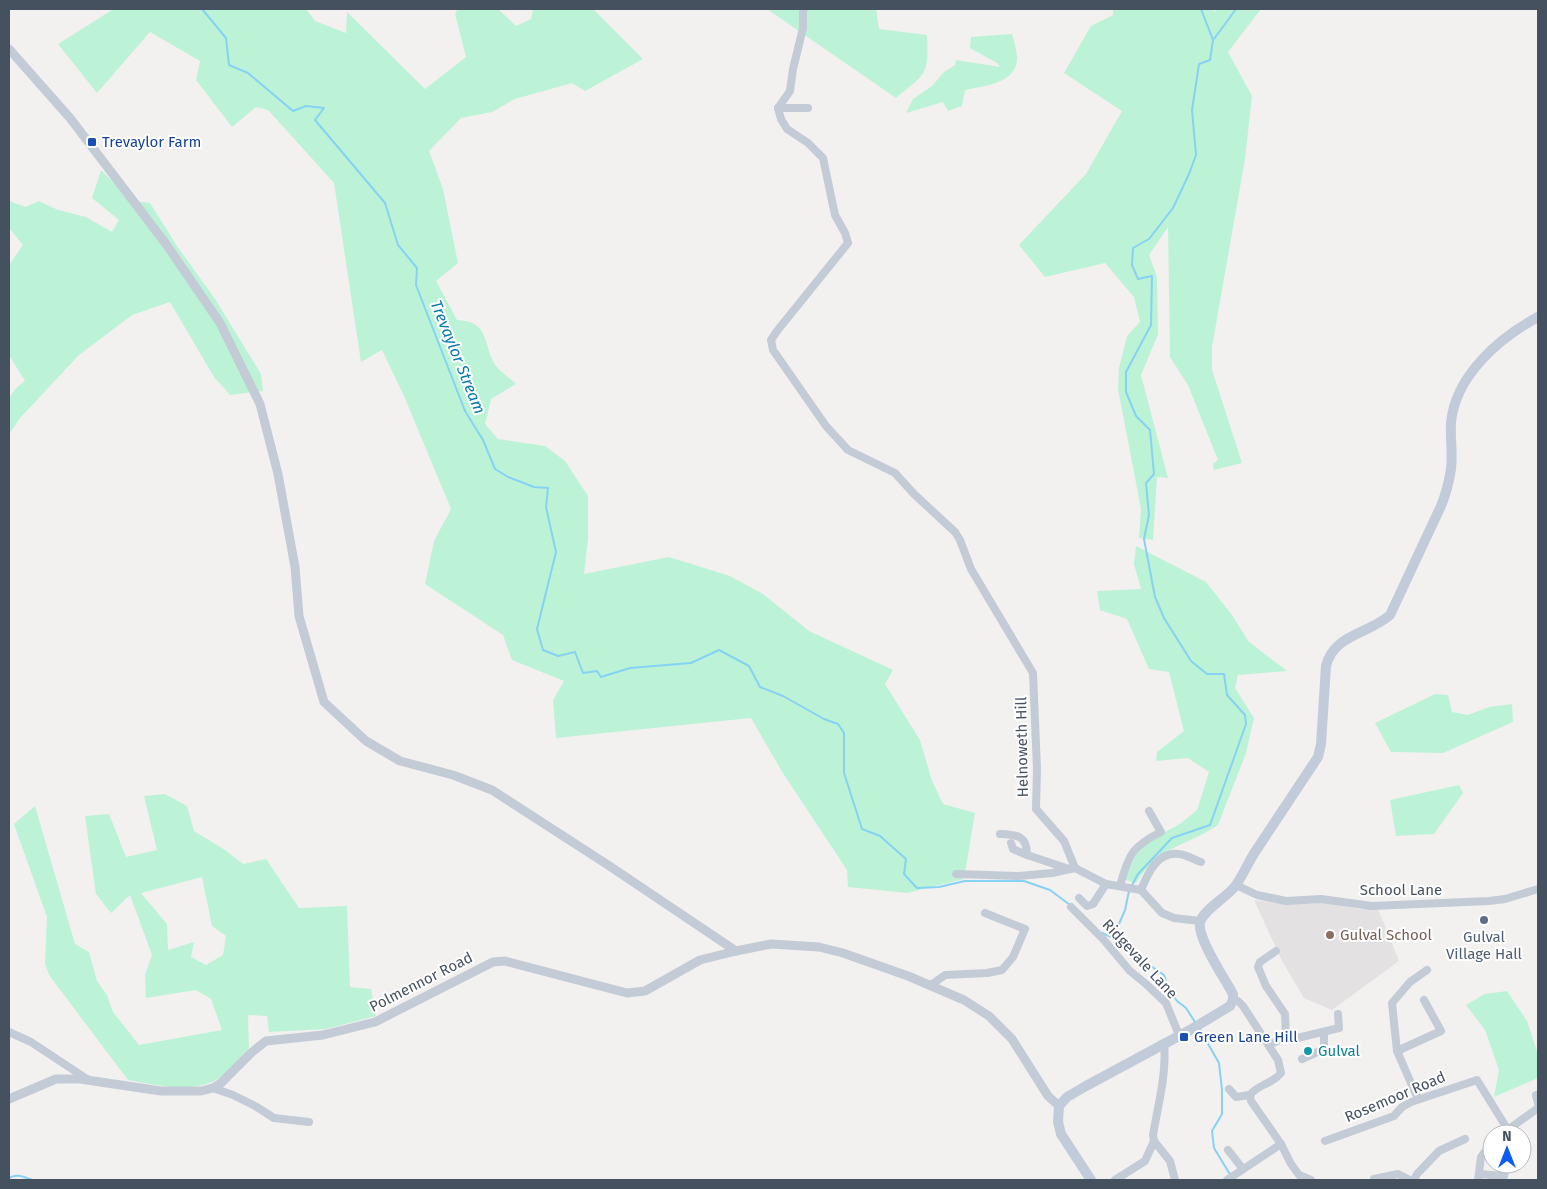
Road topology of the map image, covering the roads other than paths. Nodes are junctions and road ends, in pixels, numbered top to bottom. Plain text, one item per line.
1 (803, 9) edge
2 (9, 49) edge
3 (778, 108) junction
4 (808, 108) dead end
5 (1538, 317) edge
6 (1149, 811) dead end
7 (1000, 834) dead end
8 (1011, 843) dead end
9 (1027, 855) junction
10 (1201, 862) dead end
11 (1072, 868) junction
12 (956, 874) dead end
13 (1106, 884) junction
14 (1236, 885) junction
15 (1124, 886) junction
16 (1140, 889) junction
17 (1538, 889) edge
18 (1079, 898) dead end
19 (1071, 907) dead end
20 (985, 913) dead end
21 (1200, 921) junction
22 (736, 951) junction
23 (1276, 951) dead end
24 (1427, 970) dead end
25 (931, 985) junction
26 (1233, 1000) junction
27 (1424, 1000) dead end
28 (1338, 1014) dead end
29 (1441, 1031) junction
30 (9, 1032) edge
31 (1324, 1033) junction
32 (1179, 1035) junction
33 (1286, 1037) junction
34 (1445, 1040) dead end
35 (1164, 1042) junction
36 (1269, 1045) junction
37 (1397, 1051) junction
38 (1302, 1059) dead end
39 (88, 1080) junction
40 (213, 1088) junction
41 (1229, 1089) dead end
42 (1250, 1095) junction
43 (9, 1099) edge
44 (1418, 1099) junction
45 (1059, 1106) junction
46 (1538, 1108) edge
47 (309, 1122) dead end
48 (1501, 1124) edge
49 (1516, 1124) edge
50 (1465, 1139) dead end
51 (1154, 1141) junction
52 (1325, 1141) dead end
53 (1281, 1144) junction
54 (1228, 1150) dead end
55 (1482, 1156) edge
56 (1243, 1169) junction
57 (1504, 1174) edge
58 (1479, 1177) edge
59 (1374, 1179) dead end
60 (1091, 1180) edge
61 (1115, 1180) edge
62 (1175, 1180) edge
63 (1227, 1180) edge
64 (1311, 1180) edge
65 (1412, 1180) edge

1 - 3 street
2 - 22 street
3 - 4 street
3 - 11 street, Helnoweth Hill
5 - 14 main road
6 - 15 street
7 - 9 street
8 - 9 street
9 - 11 street
10 - 16 street
11 - 12 street
11 - 13 street
13 - 15 street
13 - 18 street
14 - 17 street, School Lane
14 - 21 main road
15 - 16 street
16 - 21 street
19 - 32 street, Ridgevale Lane
20 - 25 street
21 - 26 main road
22 - 25 street, Polmennor Road
22 - 40 street, Polmennor Road
23 - 33 street
24 - 37 street
25 - 45 street, Polmennor Road
26 - 32 main road
26 - 36 street
27 - 29 street
28 - 31 street
29 - 34 street
29 - 37 street
30 - 39 street
31 - 33 street
31 - 38 street
32 - 35 main road
33 - 36 street
35 - 45 main road
35 - 51 street
36 - 42 street
37 - 44 street
39 - 40 street
39 - 43 street
40 - 47 street
41 - 42 street
42 - 53 street
44 - 48 street, Rosemoor Road
44 - 52 street, Rosemoor Road
45 - 60 main road
46 - 49 street
50 - 65 street
51 - 61 street
51 - 62 street
53 - 56 street
53 - 64 street
54 - 56 street
55 - 58 street
56 - 63 street
57 - 58 street
59 - 65 street

